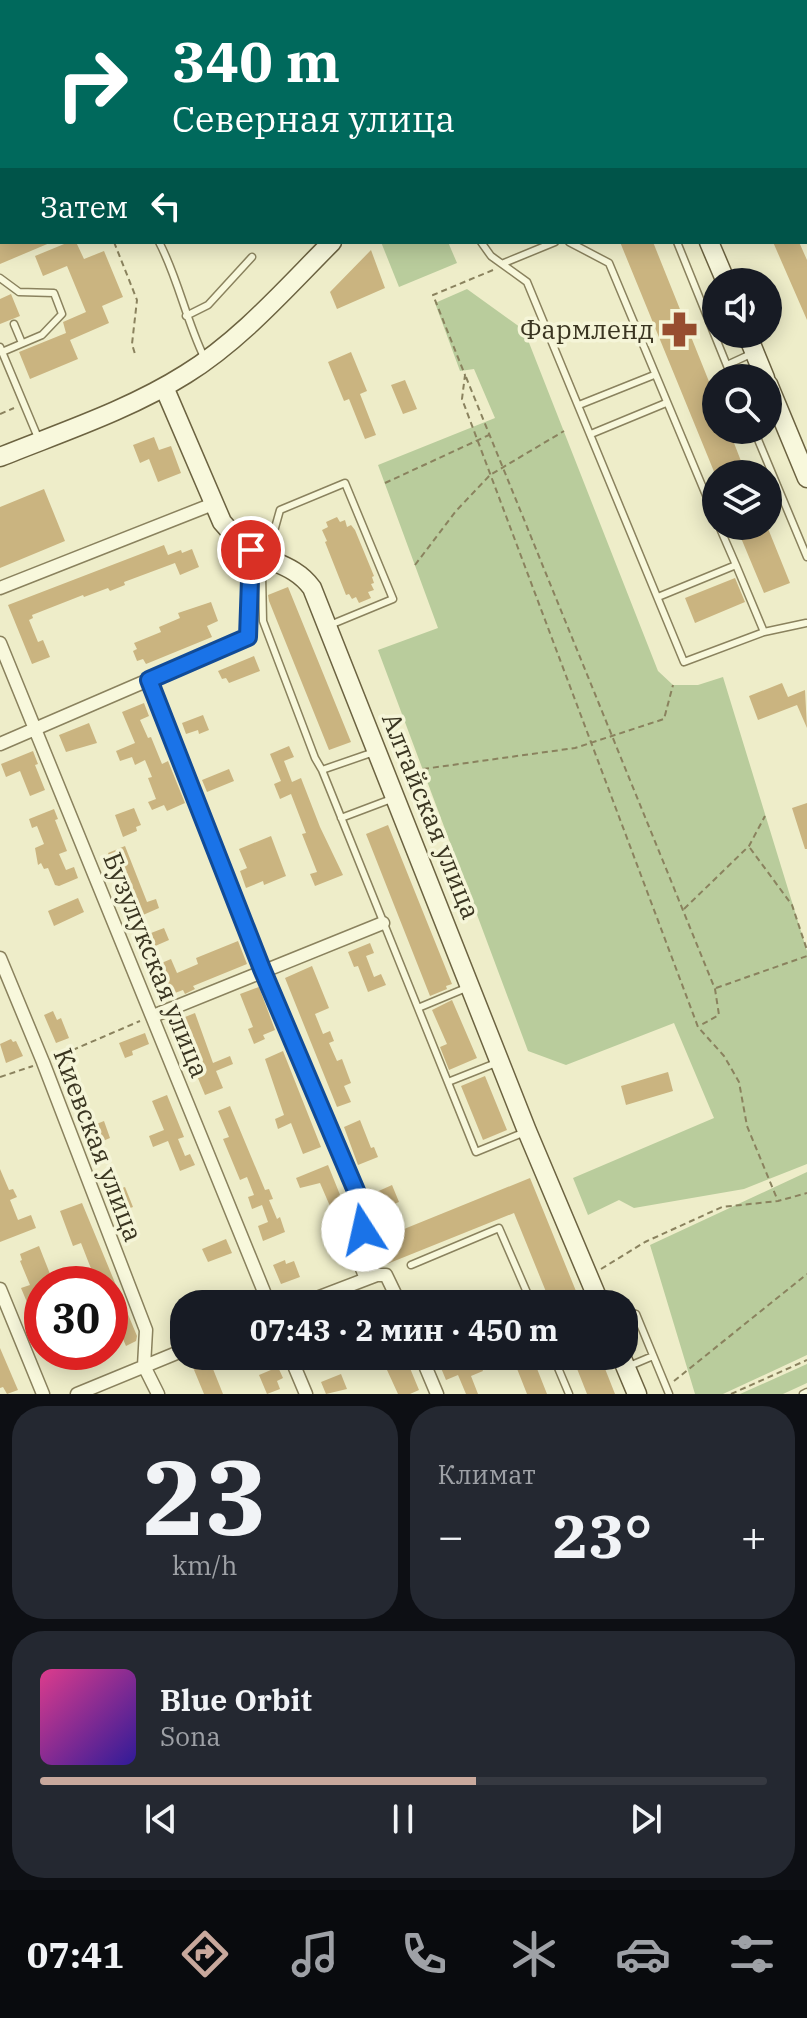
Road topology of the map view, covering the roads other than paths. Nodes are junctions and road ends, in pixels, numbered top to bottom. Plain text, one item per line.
1 (160, 244) edge
2 (330, 244) edge
3 (482, 244) edge
4 (550, 244) edge
5 (573, 244) edge
6 (678, 244) edge
7 (710, 244) edge
8 (252, 257) dead end
9 (504, 263) junction
10 (720, 268) edge
11 (0, 278) edge
12 (186, 316) junction
13 (14, 324) dead end
14 (22, 343) junction
15 (753, 348) edge
16 (1, 350) edge
17 (755, 352) junction
18 (206, 360) junction
19 (727, 364) edge
20 (729, 364) edge
21 (760, 364) edge
22 (654, 375) junction
23 (164, 387) junction
24 (666, 403) junction
25 (579, 405) junction
26 (782, 418) edge
27 (591, 434) junction
28 (39, 441) junction
29 (760, 444) edge
30 (0, 457) edge
31 (807, 478) edge
32 (702, 487) edge
33 (213, 504) junction
34 (725, 540) edge
35 (258, 554) junction
36 (807, 557) edge
37 (736, 565) junction
38 (0, 588) edge
39 (658, 597) junction
40 (807, 622) edge
41 (328, 626) junction
42 (764, 632) junction
43 (0, 643) edge
44 (149, 680) junction
45 (37, 729) junction
46 (0, 744) edge
47 (378, 751) junction
48 (322, 770) junction
49 (396, 797) junction
50 (341, 818) junction
51 (383, 923) junction
52 (0, 958) edge
53 (262, 969) junction
54 (470, 986) junction
55 (418, 1008) junction
56 (153, 1016) junction
57 (500, 1061) junction
58 (448, 1082) junction
59 (527, 1131) junction
60 (411, 1265) dead end
61 (365, 1277) junction
62 (0, 1289) edge
63 (263, 1290) edge
64 (334, 1290) edge
65 (393, 1290) edge
66 (526, 1290) edge
67 (595, 1290) edge
68 (638, 1319) edge
69 (170, 1356) edge
70 (653, 1356) junction
71 (638, 1359) edge
72 (144, 1366) junction
73 (296, 1370) edge
74 (427, 1370) edge
75 (559, 1370) edge
76 (627, 1370) edge
77 (668, 1391) edge
78 (43, 1394) edge
79 (77, 1394) edge
80 (158, 1394) edge
81 (306, 1394) edge
82 (437, 1394) edge
83 (569, 1394) edge
84 (637, 1394) edge

1 - 12 lane
2 - 18 street
3 - 9 lane
4 - 9 lane
5 - 22 lane
6 - 19 lane
7 - 10 street
8 - 12 lane
9 - 25 lane
11 - 14 lane
12 - 18 lane
13 - 14 lane
14 - 16 lane
15 - 17 street
16 - 28 lane
17 - 20 lane
17 - 21 street
18 - 23 street
22 - 24 lane
22 - 25 lane
23 - 28 street
23 - 33 street, Алтайская улица
24 - 27 lane
24 - 32 lane
25 - 27 lane
26 - 31 street
27 - 39 lane
28 - 30 street
29 - 36 lane
33 - 35 street, Алтайская улица
33 - 38 street
34 - 37 lane
35 - 41 street, Алтайская улица
35 - 41 lane
35 - 44 street
35 - 48 lane
37 - 39 lane
37 - 42 lane
39 - 42 lane
40 - 42 lane
41 - 47 street, Алтайская улица
43 - 45 street, Бузулукская улица
44 - 45 street
44 - 53 street
45 - 46 street
45 - 56 street, Бузулукская улица
47 - 48 lane
47 - 49 street, Алтайская улица
48 - 50 lane
49 - 50 lane
49 - 54 street, Алтайская улица
50 - 51 lane
51 - 53 street
51 - 55 lane
52 - 72 street, Киевская улица
53 - 56 street
53 - 61 street
54 - 55 lane
54 - 57 street, Алтайская улица
55 - 58 lane
56 - 63 street, Бузулукская улица
57 - 58 lane
57 - 59 street, Алтайская улица
58 - 59 lane
59 - 67 street, Алтайская улица
60 - 66 lane
61 - 64 street
61 - 65 street
62 - 78 street
68 - 70 lane
69 - 72 street
70 - 71 lane
70 - 77 lane
72 - 79 street
72 - 80 street, Киевская улица
73 - 81 street
74 - 82 street
75 - 83 lane
76 - 84 street

